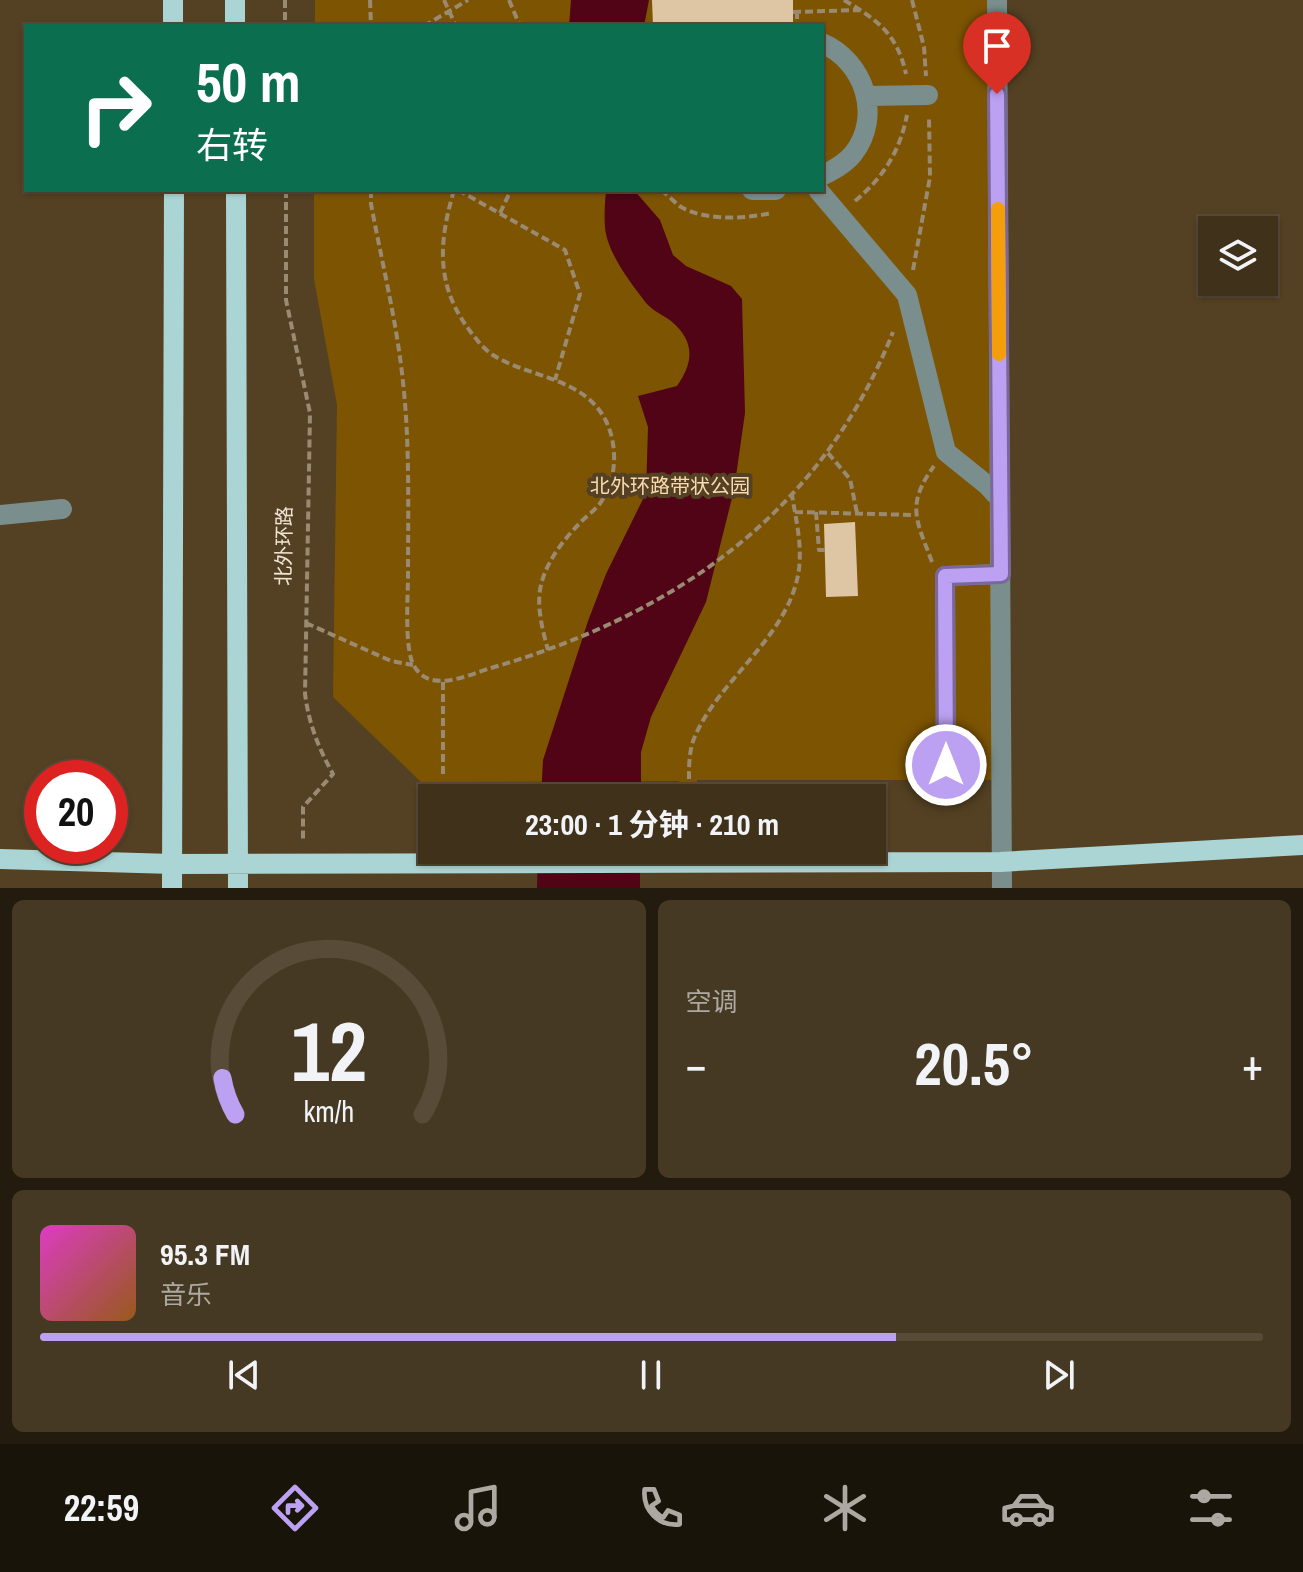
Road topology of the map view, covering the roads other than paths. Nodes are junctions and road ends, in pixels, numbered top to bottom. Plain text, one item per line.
1 (173, 0) edge
2 (235, 0) edge
3 (997, 0) edge
4 (173, 24) edge
5 (235, 24) edge
6 (824, 44) edge
7 (928, 95) dead end
8 (867, 96) junction
9 (824, 175) edge
10 (174, 192) edge
11 (236, 192) edge
12 (820, 192) edge
13 (1000, 499) junction
14 (62, 509) dead end
15 (0, 515) edge
16 (1001, 574) junction
17 (946, 765) dead end
18 (1303, 845) edge
19 (0, 859) edge
20 (1000, 862) junction
21 (240, 863) junction
22 (173, 864) junction
23 (172, 888) edge
24 (238, 888) edge
25 (1002, 888) edge

1 - 4 main road
2 - 5 main road
3 - 13 street
6 - 8 street
7 - 8 street
8 - 9 street
10 - 22 main road
11 - 21 main road
12 - 13 street
13 - 16 street
14 - 15 street
16 - 17 street
16 - 20 street
18 - 20 main road
19 - 22 main road
20 - 21 main road
20 - 25 street
21 - 22 main road
21 - 24 main road
22 - 23 main road

